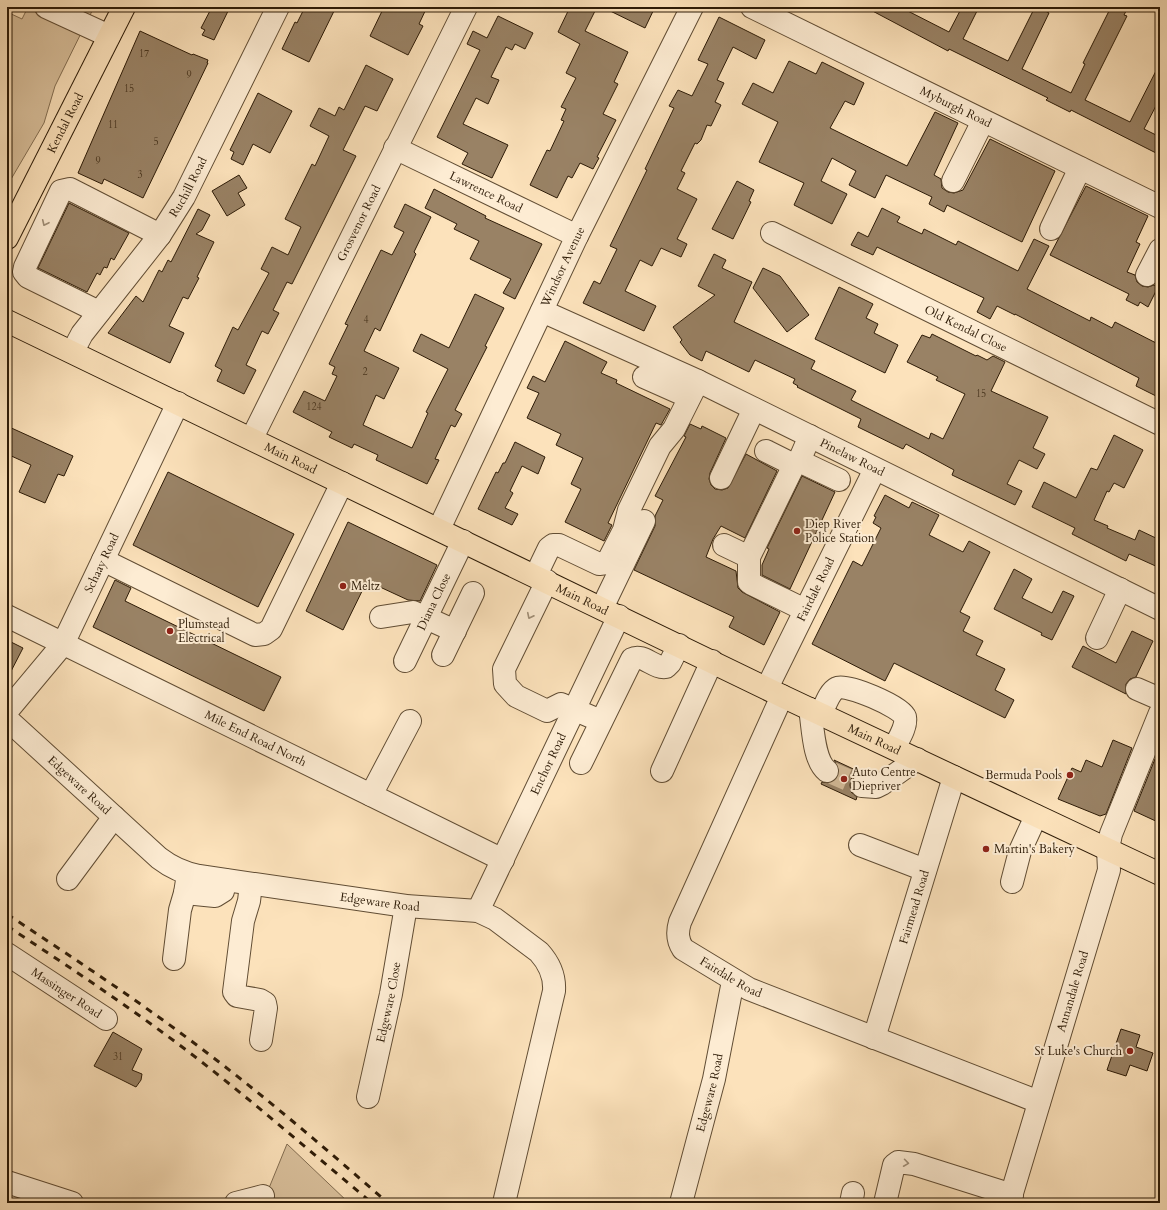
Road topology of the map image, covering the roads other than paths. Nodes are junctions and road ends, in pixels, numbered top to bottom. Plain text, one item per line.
1 (46, 7) edge
2 (124, 7) edge
3 (278, 7) edge
4 (466, 7) edge
5 (692, 7) edge
6 (756, 8) edge
7 (109, 36) junction
8 (984, 121) junction
9 (395, 148) junction
10 (1080, 168) junction
11 (953, 180) dead end
12 (1160, 207) edge
13 (1050, 229) dead end
14 (772, 233) dead end
15 (160, 236) junction
16 (577, 236) junction
17 (7, 238) edge
18 (1160, 250) edge
19 (1147, 275) dead end
20 (542, 310) junction
21 (99, 312) junction
22 (7, 321) edge
23 (73, 351) junction
24 (644, 377) dead end
25 (694, 389) junction
26 (178, 403) junction
27 (754, 409) junction
28 (1160, 424) edge
29 (810, 436) junction
30 (252, 438) junction
31 (766, 451) dead end
32 (796, 463) junction
33 (876, 469) junction
34 (721, 478) dead end
35 (839, 480) dead end
36 (342, 483) junction
37 (644, 521) dead end
38 (439, 530) junction
39 (463, 541) junction
40 (724, 545) dead end
41 (749, 557) junction
42 (103, 560) junction
43 (541, 578) junction
44 (1120, 589) junction
45 (473, 593) dead end
46 (1160, 608) edge
47 (805, 610) junction
48 (611, 612) junction
49 (7, 616) edge
50 (382, 617) dead end
51 (426, 617) junction
52 (455, 631) junction
53 (1097, 638) dead end
54 (63, 644) junction
55 (679, 645) junction
56 (443, 655) dead end
57 (405, 661) dead end
58 (712, 661) junction
59 (1137, 689) dead end
60 (774, 692) junction
61 (1160, 699) edge
62 (575, 709) junction
63 (7, 711) edge
64 (815, 711) junction
65 (1160, 713) edge
66 (7, 719) edge
67 (410, 721) dead end
68 (601, 721) junction
69 (894, 748) junction
70 (917, 759) junction
71 (581, 763) dead end
72 (662, 771) dead end
73 (827, 771) tunnel mouth
74 (954, 777) junction
75 (862, 786) tunnel mouth
76 (371, 795) junction
77 (1036, 816) junction
78 (114, 817) junction
79 (860, 845) dead end
80 (1108, 849) junction
81 (503, 860) junction
82 (925, 870) junction
83 (1160, 874) edge
84 (68, 879) dead end
85 (1012, 882) dead end
86 (186, 883) junction
87 (251, 884) junction
88 (406, 906) junction
89 (478, 911) junction
90 (7, 954) edge
91 (174, 959) dead end
92 (733, 981) junction
93 (106, 1019) dead end
94 (874, 1038) junction
95 (261, 1040) dead end
96 (368, 1097) dead end
97 (1040, 1102) junction
98 (7, 1182) edge
99 (263, 1196) dead end
100 (1011, 1199) edge
101 (72, 1203) edge
102 (236, 1203) edge
103 (504, 1203) edge
104 (681, 1203) edge
105 (886, 1203) edge

1 - 7 street
2 - 7 main road, Kendal Road
3 - 15 street, Ruchill Road
4 - 9 street, Grosvenor Road
5 - 16 street, Windsor Avenue
6 - 8 street, Myburgh Road
7 - 17 main road, Kendal Road
8 - 10 street, Myburgh Road
8 - 11 street
9 - 16 street, Lawrence Road
9 - 30 street, Grosvenor Road
10 - 12 street, Myburgh Road
10 - 13 street
14 - 28 street, Old Kendal Close
15 - 21 street, Ruchill Road
15 -> 21 street
16 - 20 street, Windsor Avenue
18 - 19 street
20 - 25 street, Pinelaw Road
20 - 38 street, Windsor Avenue
21 - 23 street, Ruchill Road
22 - 23 main road, Main Road
23 - 26 main road, Main Road
24 - 25 street
25 - 27 street, Pinelaw Road
25 - 43 street
26 - 30 main road, Main Road
26 - 42 street, Schaay Road
27 - 29 street, Pinelaw Road
27 - 34 street
29 - 32 street
29 - 33 street, Pinelaw Road
30 - 36 main road, Main Road
31 - 32 street
32 - 35 street
32 - 41 street
33 - 44 street, Pinelaw Road
33 - 47 street, Fairdale Road
36 - 38 main road, Main Road
36 - 42 street
37 - 48 street, Enchor Road
38 - 39 main road, Main Road
39 - 43 main road, Main Road
39 - 51 street, Diana Close
40 - 41 street
41 - 47 street
42 - 54 street, Schaay Road
43 - 48 main road, Main Road
43 -> 62 street
44 - 46 street, Pinelaw Road
44 - 53 street
45 - 52 street
47 - 60 street, Fairdale Road
48 - 55 main road, Main Road
48 - 62 street, Enchor Road
49 - 54 street, Mile End Road North
50 - 51 street
51 - 52 street
51 - 57 street, Diana Close
52 - 56 street
54 - 63 street, Schaay Road
54 - 76 street, Mile End Road North
55 - 58 main road, Main Road
55 - 68 street
58 - 60 main road, Main Road
58 - 72 street
59 - 61 street
60 - 64 main road, Main Road
60 - 92 street, Fairdale Road
62 - 68 street
62 - 81 street, Enchor Road
64 - 69 main road, Main Road
64 - 69 street
64 - 73 street
65 - 80 street, Annandale Road
66 - 78 street, Edgeware Road
67 - 76 street
68 - 71 street
69 - 70 main road, Main Road
70 - 74 main road, Main Road
70 - 75 street
74 - 77 main road, Main Road
74 - 82 street, Fairmead Road
76 - 81 street, Mile End Road North
77 - 80 main road, Main Road
77 - 85 street
78 - 84 street
78 - 86 street, Edgeware Road
79 - 82 street
80 - 83 main road, Main Road
80 - 97 street, Annandale Road
81 - 89 street, Enchor Road
82 - 94 street, Fairmead Road
86 - 87 street, Edgeware Road
86 - 91 street
87 - 88 street, Edgeware Road
87 - 95 street
88 - 89 street, Edgeware Road
88 - 96 street, Edgeware Close
89 - 103 street, Edgeware Road
90 - 93 street, Massinger Road
92 - 94 street, Fairdale Road
92 - 104 street, Edgeware Road
94 - 97 street, Fairdale Road
97 - 100 street, Annandale Road
98 - 101 street
99 - 102 street
105 -> 100 street

